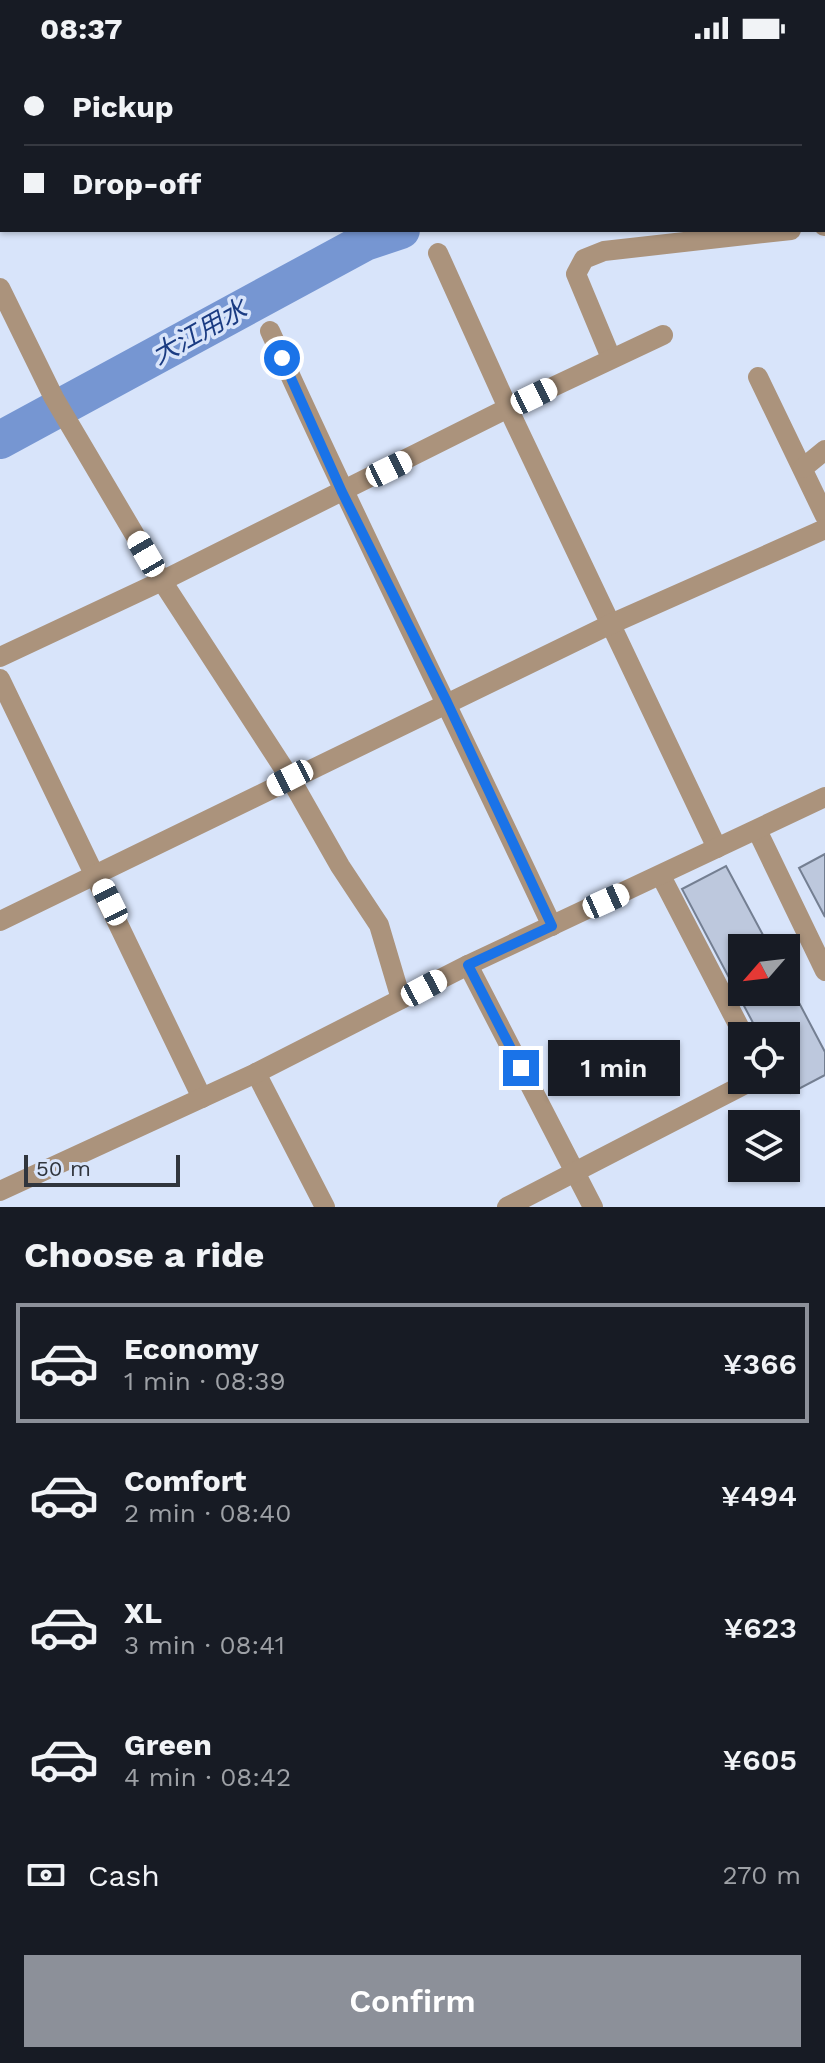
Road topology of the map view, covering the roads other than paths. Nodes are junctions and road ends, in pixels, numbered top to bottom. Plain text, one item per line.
1 (773, 232) edge
2 (438, 253) dead end
3 (0, 288) edge
4 (270, 331) dead end
5 (663, 335) dead end
6 (611, 358) junction
7 (758, 377) dead end
8 (508, 408) junction
9 (825, 450) edge
10 (803, 468) junction
11 (342, 492) junction
12 (825, 516) edge
13 (825, 529) edge
14 (162, 581) junction
15 (611, 624) junction
16 (0, 657) edge
17 (0, 679) edge
18 (447, 702) junction
19 (290, 778) junction
20 (825, 797) edge
21 (757, 830) junction
22 (717, 848) junction
23 (96, 874) junction
24 (661, 876) junction
25 (0, 921) edge
26 (552, 926) junction
27 (468, 965) junction
28 (825, 971) edge
29 (401, 999) junction
30 (737, 1022) edge
31 (256, 1073) junction
32 (728, 1093) edge
33 (202, 1098) junction
34 (575, 1172) junction
35 (0, 1191) edge
36 (325, 1207) edge
37 (507, 1207) edge
38 (593, 1207) edge

1 - 6 street
2 - 8 street
3 - 14 street
4 - 11 street
5 - 6 street
6 - 8 street
7 - 10 street
8 - 11 street
8 - 15 street
9 - 10 street
10 - 12 street
11 - 14 street
11 - 18 street
13 - 15 street
14 - 16 street
14 - 19 street
15 - 18 street
15 - 22 street
17 - 23 street
18 - 19 street
18 - 26 street
19 - 23 street
19 - 29 street
20 - 21 street
21 - 22 street
21 - 28 street
22 - 24 street
23 - 25 street
23 - 33 street
24 - 26 street
24 - 30 street
26 - 27 street
27 - 29 street
27 - 34 street
29 - 31 street
31 - 33 street
31 - 36 street
32 - 34 street
33 - 35 street
34 - 37 street
34 - 38 street

